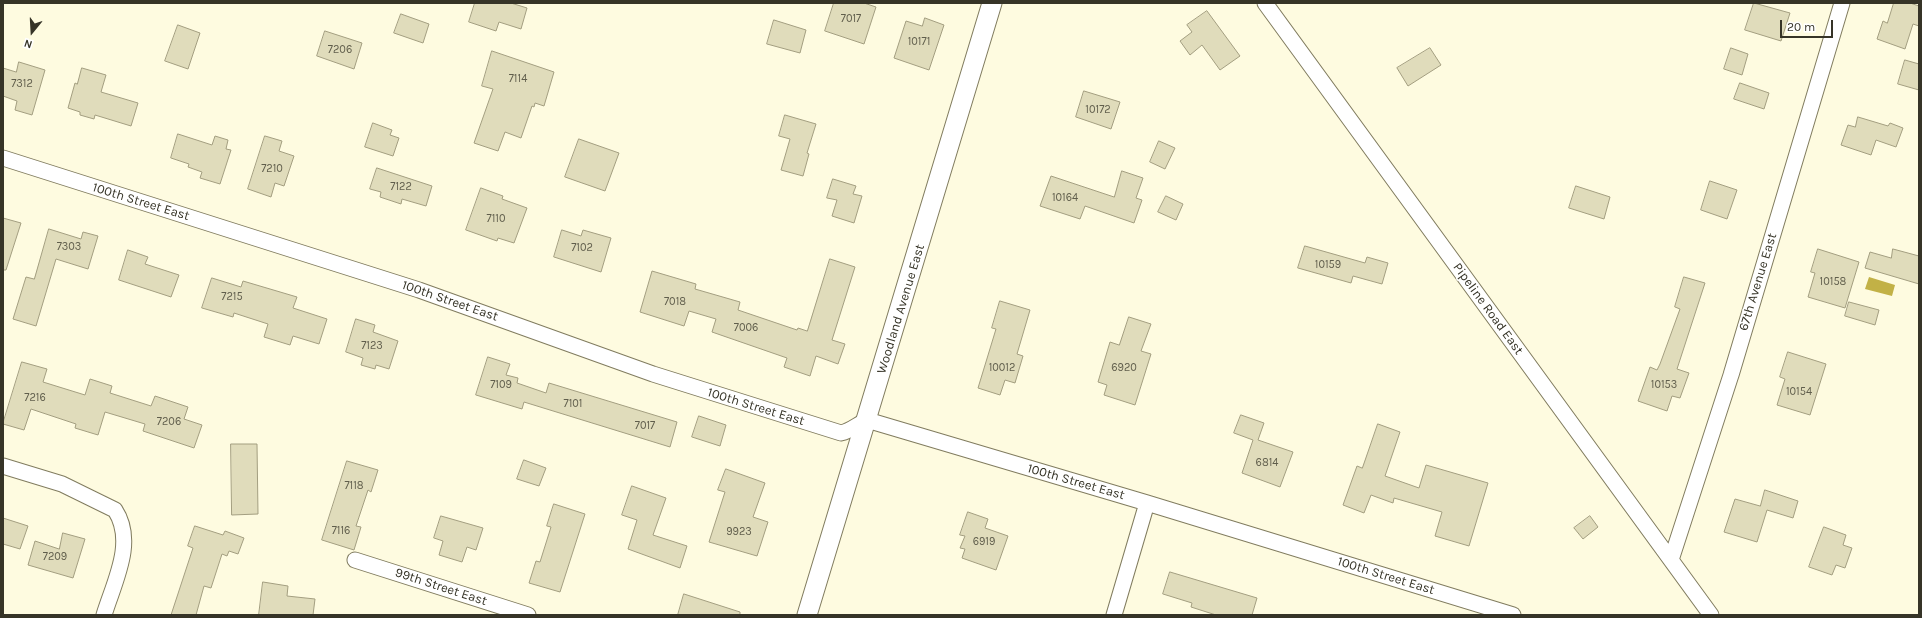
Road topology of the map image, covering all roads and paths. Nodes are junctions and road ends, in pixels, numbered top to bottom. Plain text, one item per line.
1 (992, 3) edge
2 (1265, 3) edge
3 (1842, 3) edge
4 (3, 158) edge
5 (867, 420) junction
6 (3, 466) edge
7 (1147, 503) junction
8 (355, 560) dead end
9 (1671, 560) junction
10 (1506, 614) edge
11 (104, 615) edge
12 (528, 615) edge
13 (807, 615) edge
14 (1114, 615) edge
15 (1710, 615) edge

1 - 5 street, Woodland Avenue East
2 - 9 street, Pipeline Road East
3 - 9 street, 67th Avenue East
4 - 5 street, 100th Street East
5 - 7 street, 100th Street East
5 - 13 street, Woodland Avenue East
6 - 11 street
7 - 10 street, 100th Street East
7 - 14 street
8 - 12 street, 99th Street East
9 - 15 street, Pipeline Road East

